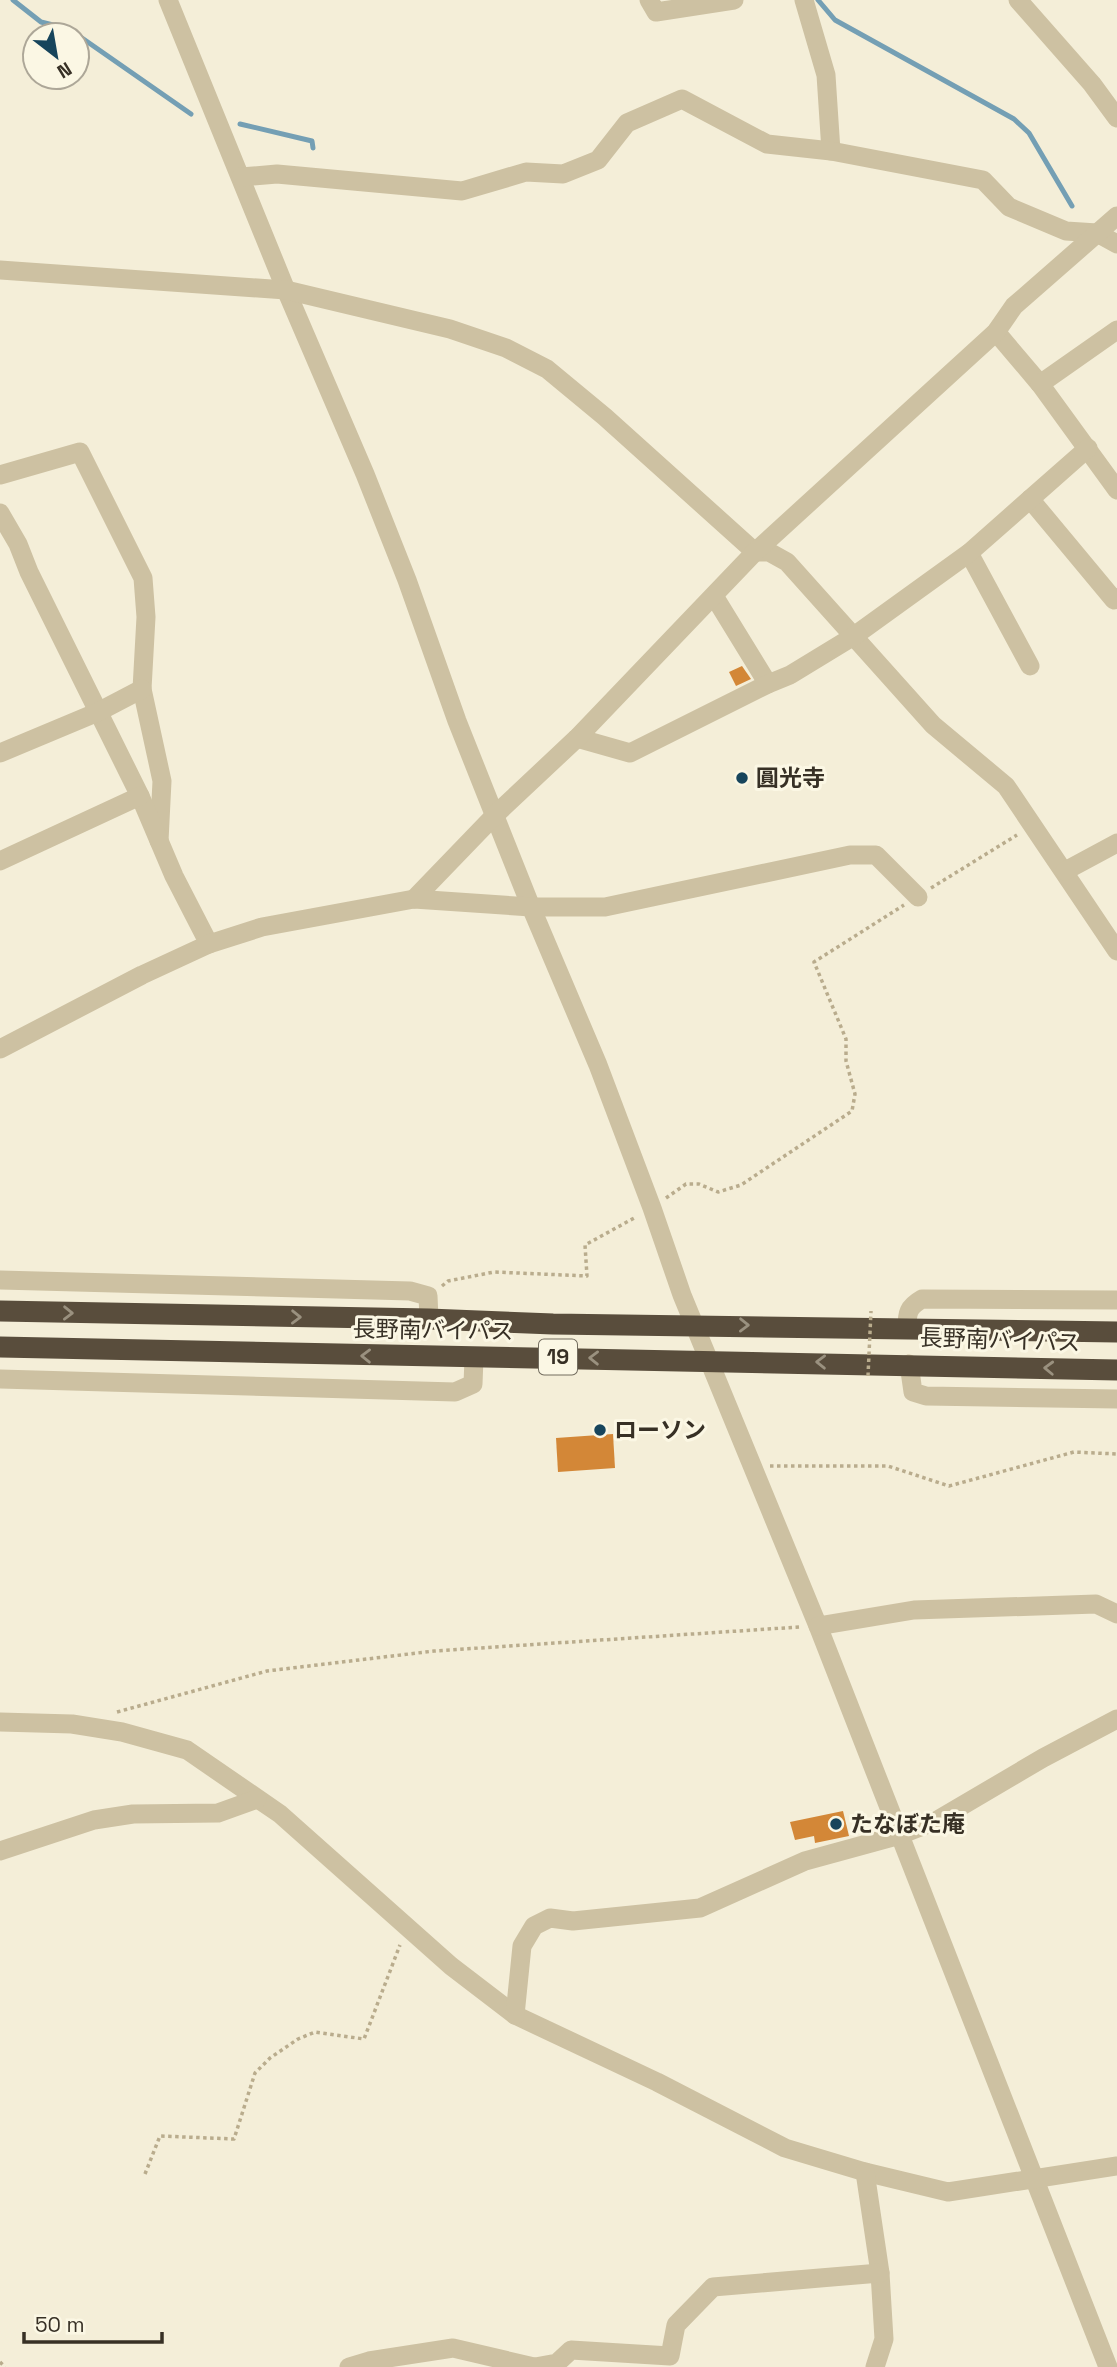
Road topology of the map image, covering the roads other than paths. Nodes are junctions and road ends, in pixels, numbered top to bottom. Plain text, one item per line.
1 (169, 0) edge
2 (649, 0) edge
3 (734, 0) edge
4 (804, 0) edge
5 (1018, 0) edge
6 (1117, 118) edge
7 (831, 151) junction
8 (241, 177) junction
9 (1117, 216) edge
10 (1097, 233) junction
11 (1117, 244) edge
12 (0, 270) edge
13 (286, 290) junction
14 (1117, 330) edge
15 (996, 332) junction
16 (1040, 384) junction
17 (1088, 448) junction
18 (0, 475) edge
19 (1117, 490) edge
20 (1030, 499) junction
21 (0, 513) edge
22 (9, 547) edge
23 (755, 552) junction
24 (969, 553) junction
25 (714, 596) junction
26 (1117, 598) edge
27 (854, 636) junction
28 (1030, 666) dead end
29 (768, 684) junction
30 (142, 689) junction
31 (98, 712) junction
32 (577, 738) junction
33 (0, 753) edge
34 (140, 796) junction
35 (495, 815) junction
36 (159, 841) junction
37 (1117, 843) edge
38 (0, 861) edge
39 (1065, 871) junction
40 (918, 897) road end
41 (414, 899) junction
42 (531, 907) junction
43 (209, 944) junction
44 (1117, 951) edge
45 (0, 1049) edge
46 (0, 1280) edge
47 (1117, 1300) edge
48 (0, 1311) edge
49 (429, 1319) junction
50 (695, 1325) junction
51 (907, 1328) junction
52 (1117, 1332) edge
53 (0, 1347) edge
54 (474, 1358) junction
55 (710, 1360) junction
56 (909, 1364) junction
57 (1117, 1370) edge
58 (0, 1379) edge
59 (1117, 1399) edge
60 (1117, 1614) edge
61 (818, 1626) junction
62 (1117, 1719) edge
63 (0, 1722) edge
64 (257, 1798) junction
65 (900, 1835) junction
66 (0, 1851) edge
67 (515, 2015) junction
68 (1117, 2165) edge
69 (865, 2172) junction
70 (1036, 2180) junction
71 (880, 2273) junction
72 (349, 2367) edge
73 (535, 2367) edge
74 (875, 2367) edge
75 (1108, 2367) edge

1 - 8 street
2 - 3 street
4 - 7 street
5 - 6 street
7 - 8 street
7 - 10 street
8 - 13 street
9 - 10 street
10 - 11 street
10 - 15 street
12 - 13 street
13 - 23 street
13 - 35 street
14 - 16 street
15 - 16 street
15 - 23 street
16 - 17 street
17 - 19 street
17 - 20 street
18 - 30 street
20 - 24 street
20 - 26 street
21 - 22 street
22 - 31 street
23 - 25 street
23 - 27 street
24 - 27 street
24 - 28 street
25 - 29 street
25 - 32 street
27 - 29 street
27 - 39 street
29 - 32 street
30 - 31 street
30 - 36 street
31 - 33 street
31 - 34 street
32 - 35 street
34 - 36 street
34 - 38 street
35 - 41 street
35 - 42 street
36 - 43 street
37 - 39 street
39 - 44 street
40 - 42 street
41 - 42 street
41 - 43 street
42 - 50 street
43 - 45 street
46 - 49 street
47 - 51 street
48 -> 49 highway, 長野南バイパス / 19
49 - 50 highway, 長野南バイパス / 19
50 -> 51 highway, 長野南バイパス / 19
50 - 55 street
51 - 52 highway, 長野南バイパス / 19
54 -> 53 highway, 長野南バイパス / 19
55 -> 54 highway, 長野南バイパス / 19
54 - 58 street
56 -> 55 highway, 長野南バイパス / 19
55 - 61 street
57 -> 56 highway, 長野南バイパス / 19
56 - 59 street
60 - 61 street
61 - 65 street
62 - 65 street
63 - 64 street
64 - 66 street
64 - 67 street
65 - 67 street
65 - 70 street
67 - 69 street
68 - 70 street
69 - 70 street
69 - 71 street
70 - 75 street
71 - 73 street
71 - 74 street
72 - 73 street

